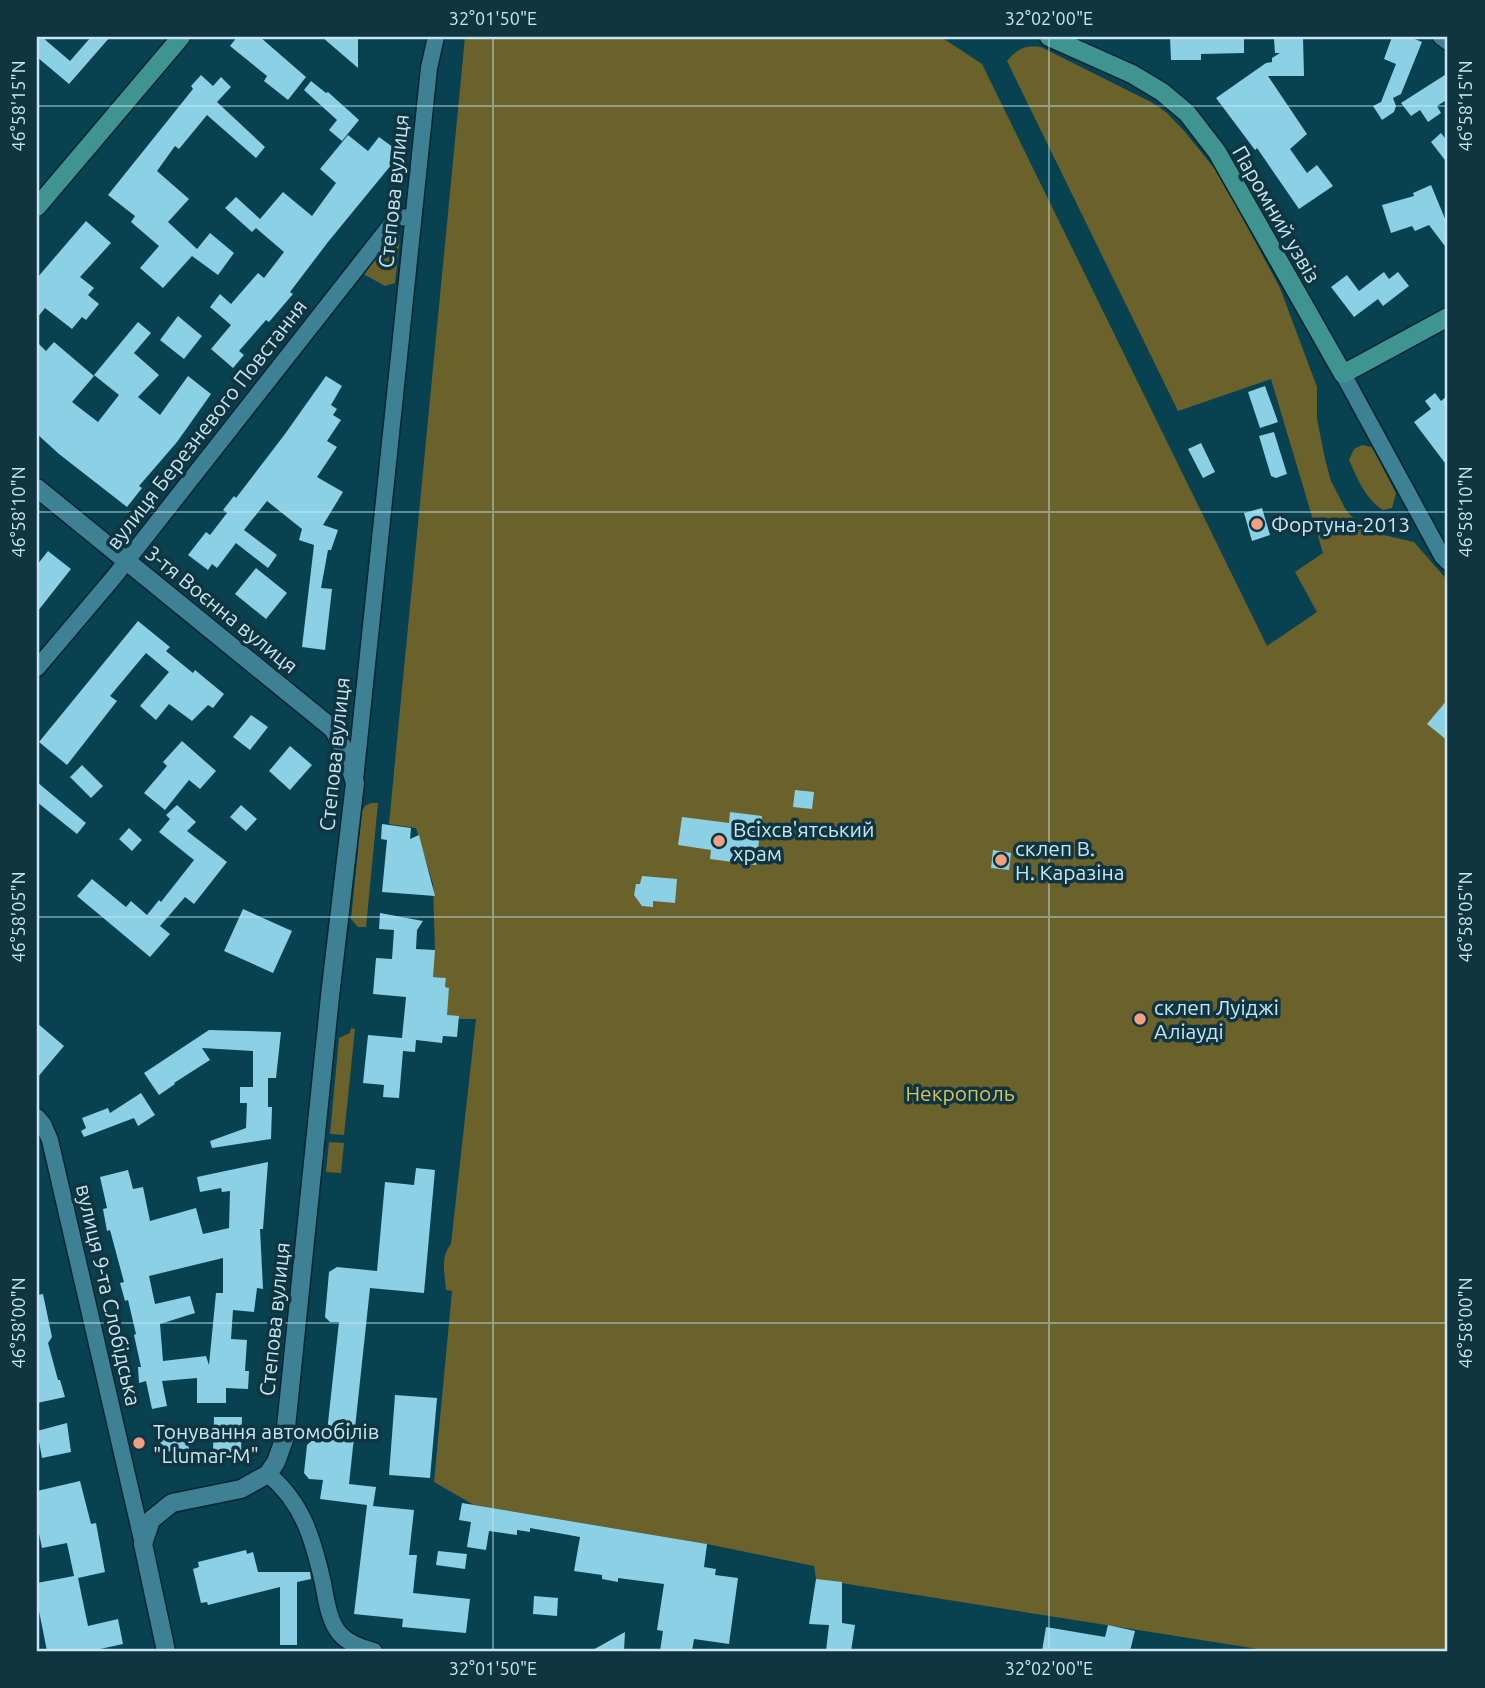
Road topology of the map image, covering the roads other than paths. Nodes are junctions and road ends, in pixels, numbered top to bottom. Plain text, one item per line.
1 (181, 37) edge
2 (436, 37) edge
3 (1049, 37) edge
4 (1441, 37) edge
5 (1448, 42) edge
6 (37, 207) edge
7 (413, 218) junction
8 (1448, 317) edge
9 (1343, 374) junction
10 (37, 488) edge
11 (126, 561) junction
12 (1448, 562) edge
13 (37, 668) edge
14 (355, 783) junction
15 (37, 1117) edge
16 (268, 1474) junction
17 (143, 1544) junction
18 (166, 1651) edge
19 (374, 1651) edge

1 - 6 main road
2 - 7 street, Степова вулиця
3 - 9 main road, Паромний узвіз
4 - 5 street
7 - 11 street, вулиця Березневого Повстання
7 - 14 street, Степова вулиця
8 - 9 main road
9 - 12 street
10 - 11 street, 3-тя Воєнна вулиця
11 - 13 street, вулиця Березневого Повстання
11 - 14 street, 3-тя Воєнна вулиця
14 - 16 street, Степова вулиця
15 - 17 street, вулиця 9-та Слобідська
16 - 17 street
16 - 19 street
17 - 18 street, вулиця 9-та Слобідська

